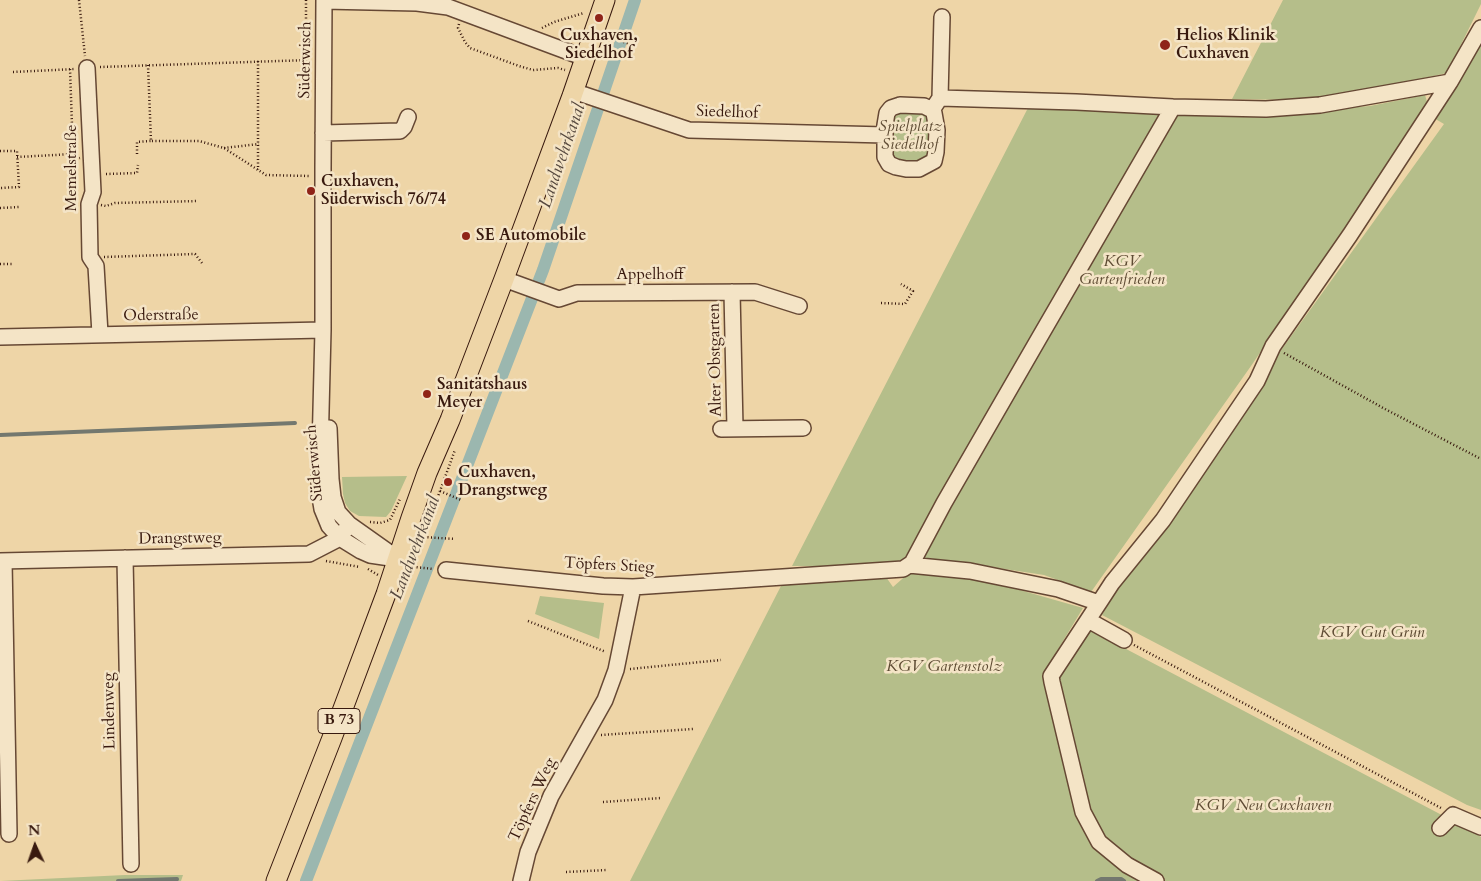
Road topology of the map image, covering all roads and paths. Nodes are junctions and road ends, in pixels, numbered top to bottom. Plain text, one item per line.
1 (78, 0) edge
2 (324, 0) edge
3 (605, 0) edge
4 (461, 12) junction
5 (585, 13) dead end
6 (942, 18) dead end
7 (1481, 28) edge
8 (524, 36) junction
9 (611, 38) dead end
10 (635, 46) dead end
11 (309, 60) dead end
12 (258, 62) junction
13 (148, 65) junction
14 (86, 68) junction
15 (70, 69) junction
16 (13, 72) dead end
17 (582, 80) junction
18 (1450, 82) junction
19 (936, 104) junction
20 (1173, 107) junction
21 (408, 117) dead end
22 (323, 133) junction
23 (885, 135) junction
24 (151, 141) junction
25 (259, 144) junction
26 (224, 148) junction
27 (0, 151) edge
28 (137, 154) dead end
29 (17, 157) junction
30 (138, 165) dead end
31 (258, 170) junction
32 (92, 174) junction
33 (312, 176) dead end
34 (0, 188) edge
35 (198, 201) dead end
36 (89, 204) junction
37 (19, 207) dead end
38 (0, 208) edge
39 (90, 258) junction
40 (0, 264) edge
41 (12, 264) dead end
42 (202, 264) dead end
43 (504, 279) junction
44 (901, 284) dead end
45 (732, 292) junction
46 (881, 303) dead end
47 (799, 306) dead end
48 (323, 330) junction
49 (100, 334) junction
50 (0, 337) edge
51 (1273, 346) junction
52 (802, 428) dead end
53 (1481, 459) edge
54 (440, 491) dead end
55 (461, 500) dead end
56 (350, 524) junction
57 (423, 537) dead end
58 (340, 538) junction
59 (455, 539) dead end
60 (124, 558) junction
61 (397, 559) junction
62 (2, 561) edge
63 (909, 565) junction
64 (415, 567) dead end
65 (442, 570) joint
66 (633, 587) junction
67 (1100, 603) junction
68 (1088, 620) junction
69 (528, 621) dead end
70 (1124, 640) joint
71 (721, 660) dead end
72 (618, 664) junction
73 (692, 728) dead end
74 (585, 736) junction
75 (661, 798) dead end
76 (603, 802) dead end
77 (1453, 814) junction
78 (1481, 827) edge
79 (1440, 828) dead end
80 (9, 834) dead end
81 (131, 864) dead end
82 (607, 870) dead end
83 (566, 872) dead end
84 (276, 881) edge
85 (521, 881) edge
86 (1156, 881) edge

1 - 14 path
2 - 4 street, Siedelhof
2 - 22 street, Süderwisch
3 - 17 main road, B 73
4 - 8 street, Siedelhof
4 - 17 path
5 - 8 path
6 - 19 street
7 - 18 street
8 - 17 street, Siedelhof
9 - 10 path
11 - 12 path
12 - 13 path
12 - 25 path
13 - 14 path
13 - 24 path
14 - 15 path
14 - 32 street, Memelstraße
15 - 16 path
15 - 29 path
17 - 23 street, Siedelhof
17 - 43 main road, B 73
18 - 20 street
18 - 51 street
19 - 20 street
19 - 23 street
19 - 23 street
20 - 63 street
21 - 22 street
22 - 48 street, Süderwisch
24 - 26 path
24 - 28 path
25 - 26 path
25 - 31 path
26 - 31 path
27 - 29 path
29 - 34 path
30 - 32 path
31 - 33 path
32 - 36 street, Memelstraße
35 - 36 path
36 - 39 street, Memelstraße
37 - 38 path
39 - 42 path
39 - 49 street, Memelstraße
40 - 41 path
43 - 45 street, Appelhoff
43 - 61 main road, B 73
44 - 46 path
45 - 47 street, Appelhoff
45 - 52 street, Alter Obstgarten
48 - 49 street, Oderstraße
48 - 56 street, Süderwisch
48 - 58 street, Süderwisch
49 - 50 street, Oderstraße
51 - 53 path
51 - 67 street
54 - 55 path
56 - 58 street, Drangstweg
56 - 61 street, Süderwisch
57 - 59 path
58 - 60 street, Drangstweg
58 - 61 street, Süderwisch
60 - 62 street, Drangstweg
60 - 81 street, Lindenweg
61 - 84 main road, B 73
62 - 80 street
63 - 66 street, Töpfers Stieg
63 - 67 street, Töpfers Stieg
64 - 65 path
65 - 66 street, Töpfers Stieg
66 - 72 street, Töpfers Weg
67 - 68 street
68 - 70 street
68 - 86 street
69 - 72 path
70 - 77 path
71 - 72 path
72 - 74 street, Töpfers Weg
73 - 74 path
74 - 85 street, Töpfers Weg
75 - 76 path
77 - 78 street
77 - 79 street
82 - 83 path

